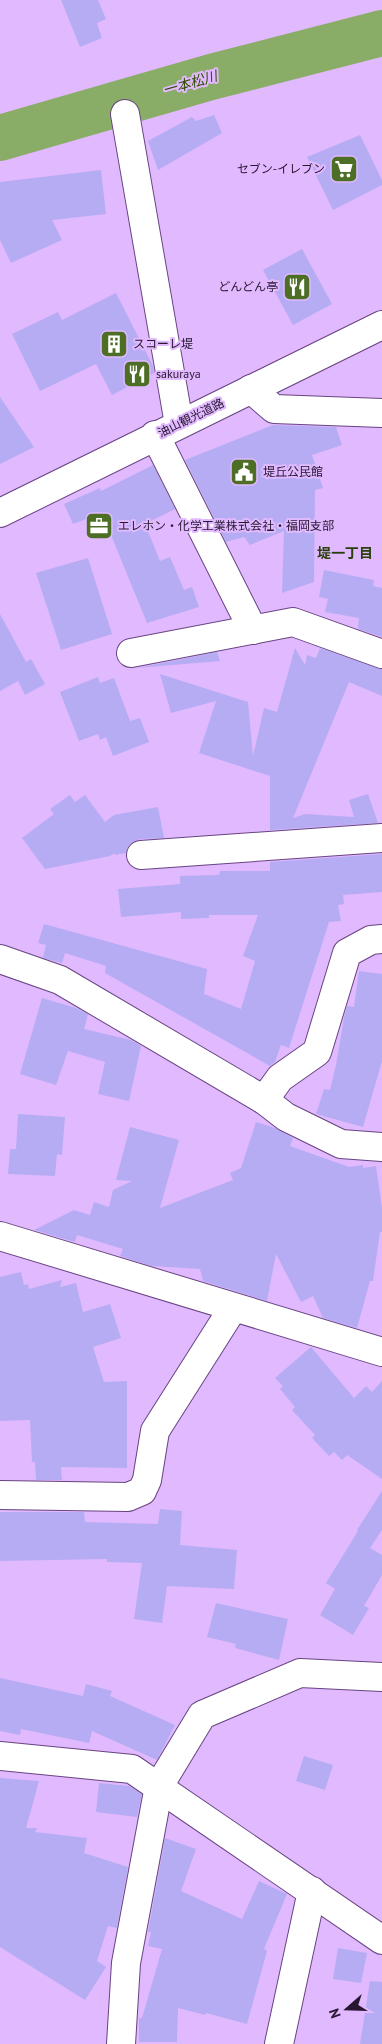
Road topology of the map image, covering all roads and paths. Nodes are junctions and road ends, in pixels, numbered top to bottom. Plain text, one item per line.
1 (125, 114) dead end
2 (382, 324) edge
3 (251, 389) junction
4 (381, 419) edge
5 (167, 430) junction
6 (0, 513) edge
7 (253, 630) junction
8 (131, 653) dead end
9 (382, 654) edge
10 (382, 838) edge
11 (141, 855) dead end
12 (382, 939) edge
13 (0, 959) edge
14 (264, 1100) junction
15 (382, 1147) edge
16 (0, 1236) edge
17 (234, 1308) junction
18 (382, 1352) edge
19 (0, 1495) edge
20 (382, 1677) edge
21 (0, 1756) edge
22 (159, 1786) junction
23 (312, 1892) junction
24 (382, 1940) edge
25 (121, 2044) edge
26 (280, 2044) edge

1 - 5 street
2 - 3 street, 油山観光道路
3 - 4 street
3 - 5 street, 油山観光道路
5 - 6 street, 油山観光道路
5 - 7 street
7 - 8 street
7 - 9 street
10 - 11 street
12 - 14 street
13 - 14 street
14 - 15 street
16 - 17 street
17 - 18 street
17 - 19 street
20 - 22 street
21 - 22 street
22 - 23 street
22 - 25 street
23 - 24 street
23 - 26 street

